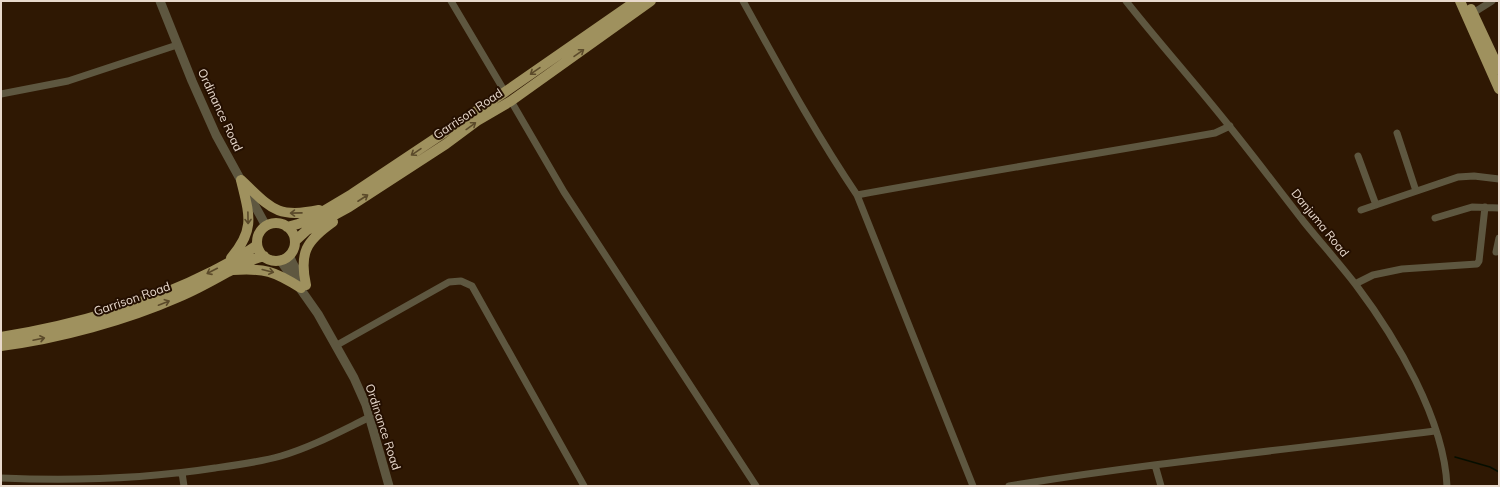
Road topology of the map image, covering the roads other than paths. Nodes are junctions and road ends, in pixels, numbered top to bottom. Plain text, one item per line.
1 (160, 1) edge
2 (451, 1) edge
3 (636, 1) edge
4 (650, 1) edge
5 (743, 1) edge
6 (1126, 1) edge
7 (1460, 1) edge
8 (1468, 1) edge
9 (1492, 1) edge
10 (1474, 13) junction
11 (178, 44) junction
12 (1499, 69) edge
13 (1499, 89) edge
14 (1, 94) edge
15 (508, 96) junction
16 (1230, 126) junction
17 (1397, 133) dead end
18 (1358, 156) dead end
19 (1499, 179) edge
20 (241, 180) junction
21 (1416, 191) junction
22 (857, 195) junction
23 (334, 204) junction
24 (1376, 205) junction
25 (349, 207) junction
26 (1485, 207) junction
27 (1499, 208) edge
28 (1362, 210) dead end
29 (1435, 218) dead end
30 (266, 226) junction
31 (287, 227) junction
32 (1499, 238) edge
33 (295, 241) junction
34 (257, 245) junction
35 (1496, 252) dead end
36 (264, 256) junction
37 (285, 258) junction
38 (229, 267) junction
39 (1355, 284) junction
40 (303, 287) junction
41 (1, 337) edge
42 (336, 345) junction
43 (1, 346) edge
44 (370, 417) junction
45 (1435, 431) junction
46 (1155, 465) junction
47 (182, 473) junction
48 (1, 478) edge
49 (184, 486) edge
50 (389, 486) edge
51 (584, 486) edge
52 (756, 486) edge
53 (973, 486) edge
54 (1009, 486) edge
55 (1162, 486) edge
56 (1447, 486) edge

1 - 11 street, Ordinance Road
2 - 15 street
3 -> 15 main road, Garrison Road
15 -> 4 main road, Garrison Road
5 - 22 street
6 - 16 street, Danjuma Road
7 - 13 main road
8 - 10 main road
9 - 10 street
10 - 12 main road
11 - 14 street
11 - 20 street, Ordinance Road
15 -> 23 main road, Garrison Road
25 -> 15 main road, Garrison Road
15 - 52 street
16 - 22 street
16 - 39 street, Danjuma Road
17 - 21 street
18 - 24 street
19 - 21 street
23 -> 20 main road
20 - 30 street, Ordinance Road
20 -> 38 main road
21 - 24 street
22 - 53 street
23 - 31 main road, Garrison Road
24 - 28 street
25 - 33 main road, Garrison Road
25 - 40 main road
26 - 27 street
26 - 29 street
26 - 39 street
30 - 31 main road
30 - 34 main road
31 - 33 main road
32 - 35 street
33 - 37 main road
34 - 36 main road
34 - 38 main road, Garrison Road
36 - 37 main road
36 - 38 main road, Garrison Road
37 - 40 street, Ordinance Road
38 -> 40 main road
38 -> 41 main road, Garrison Road
43 -> 38 main road, Garrison Road
39 - 45 street, Danjuma Road
40 - 42 street, Ordinance Road
42 - 44 street, Ordinance Road
42 - 51 street
44 - 47 street
44 - 50 street, Ordinance Road
45 - 46 street
45 - 56 street, Danjuma Road
46 - 54 street
46 - 55 street
47 - 48 street
47 - 49 street

